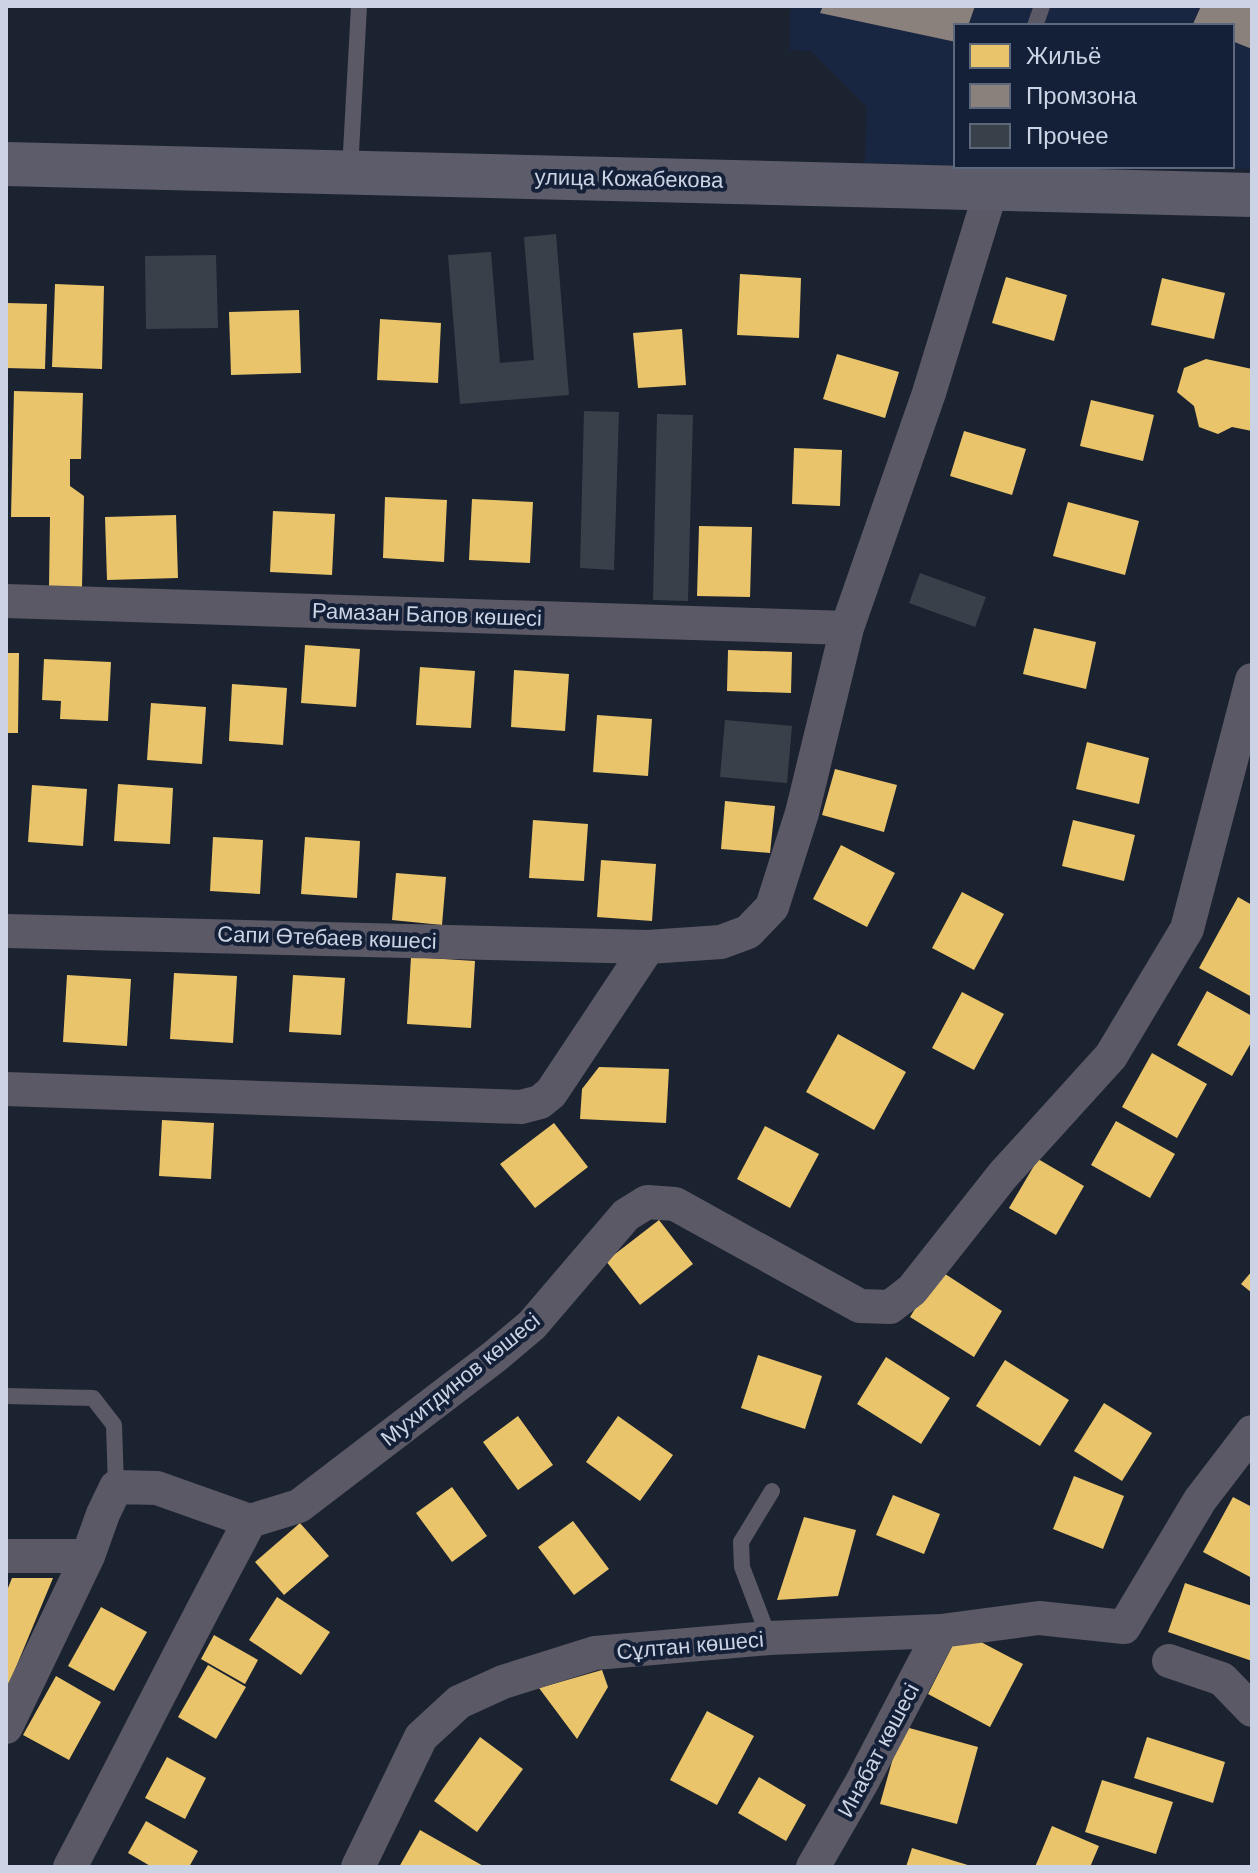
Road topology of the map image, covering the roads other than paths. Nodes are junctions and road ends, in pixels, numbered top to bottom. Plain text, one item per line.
1 (359, 6) edge
2 (6, 164) edge
3 (350, 172) junction
4 (993, 176) edge
5 (1252, 195) edge
6 (6, 601) edge
7 (847, 628) junction
8 (1252, 680) edge
9 (6, 931) edge
10 (648, 947) junction
11 (6, 1089) edge
12 (6, 1396) edge
13 (1252, 1432) edge
14 (116, 1487) junction
15 (772, 1491) dead end
16 (250, 1521) junction
17 (6, 1556) edge
18 (88, 1556) junction
19 (941, 1631) junction
20 (769, 1638) junction
21 (1169, 1661) dead end
22 (1252, 1710) edge
23 (6, 1727) edge
24 (70, 1867) edge
25 (358, 1867) edge
26 (813, 1867) edge

1 - 3 lane
2 - 3 main road, улица Кожабекова
3 - 4 main road, улица Кожабекова
4 - 5 main road, улица Кожабекова
4 - 7 street, Сапи Өтебаев көшесі
6 - 7 street, Рамазан Бапов көшесі
7 - 10 street, Сапи Өтебаев көшесі
8 - 16 street, Мухитдинов көшесі
9 - 10 street, Сапи Өтебаев көшесі
10 - 11 street
12 - 14 lane
13 - 19 street, Сұлтан көшесі
14 - 16 street
14 - 18 street
15 - 20 lane
16 - 24 street
17 - 18 street
18 - 23 street
19 - 20 street, Сұлтан көшесі
19 - 26 street, Инабат көшесі
20 - 25 street, Сұлтан көшесі
21 - 22 street

